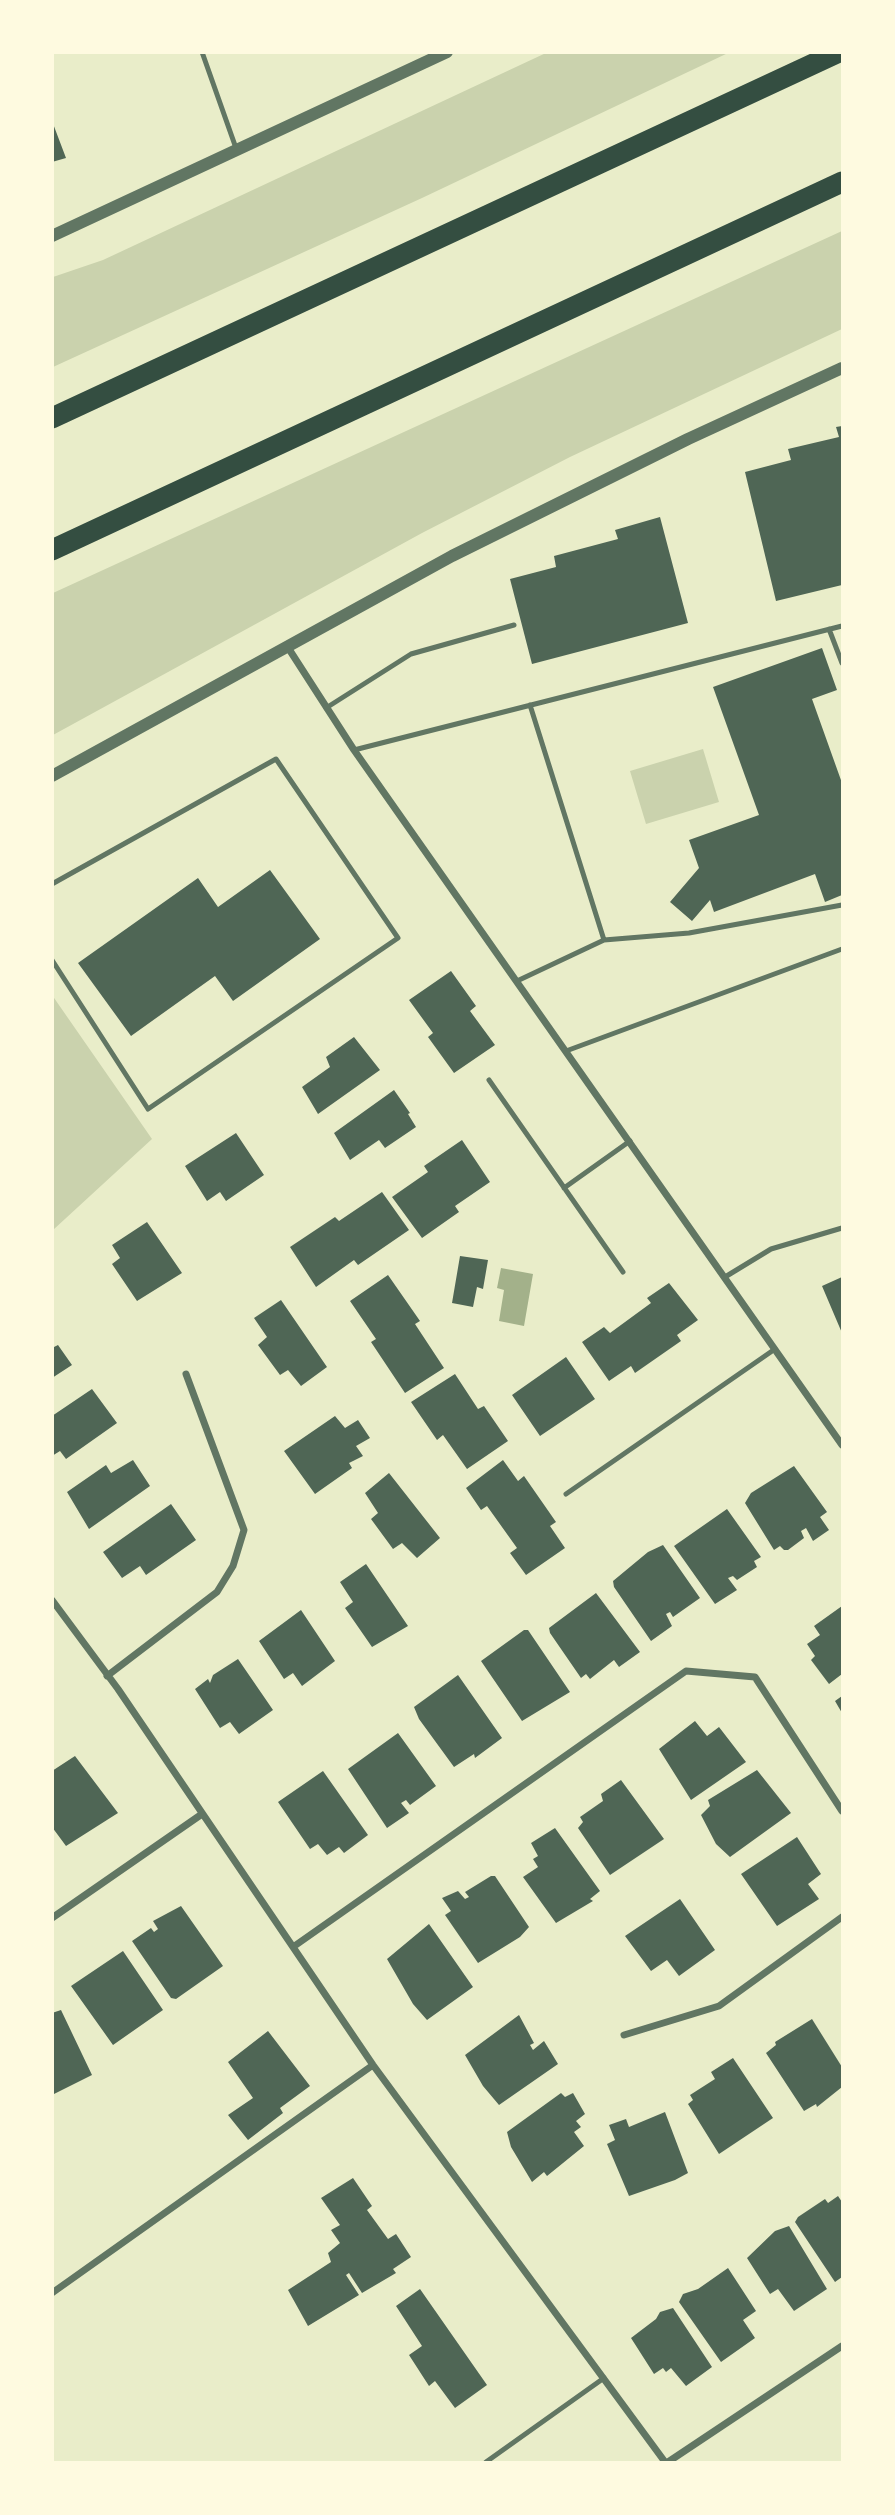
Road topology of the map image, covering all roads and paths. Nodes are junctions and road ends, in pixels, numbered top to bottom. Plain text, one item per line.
1 (202, 52) edge
2 (447, 52) edge
3 (839, 52) edge
4 (237, 150) junction
5 (842, 181) edge
6 (52, 236) edge
7 (842, 368) edge
8 (52, 418) edge
9 (52, 550) edge
10 (514, 625) dead end
11 (842, 626) edge
12 (829, 629) junction
13 (287, 646) junction
14 (842, 663) edge
15 (530, 705) junction
16 (326, 708) junction
17 (354, 750) junction
18 (52, 776) edge
19 (52, 884) edge
20 (842, 905) edge
21 (604, 940) junction
22 (842, 949) edge
23 (52, 960) edge
24 (517, 981) junction
25 (566, 1051) junction
26 (489, 1080) dead end
27 (629, 1141) junction
28 (564, 1188) junction
29 (842, 1228) edge
30 (623, 1272) dead end
31 (725, 1277) junction
32 (775, 1349) junction
33 (186, 1374) dead end
34 (842, 1445) edge
35 (566, 1494) dead end
36 (52, 1600) edge
37 (107, 1675) junction
38 (842, 1811) edge
39 (202, 1814) junction
40 (842, 1917) edge
41 (52, 1918) edge
42 (293, 1947) junction
43 (624, 2035) dead end
44 (373, 2065) junction
45 (52, 2293) edge
46 (842, 2346) edge
47 (604, 2378) junction
48 (486, 2462) edge
49 (666, 2462) edge

1 - 4 lane
2 - 4 street
3 - 8 highway
4 - 6 street
5 - 9 highway
7 - 13 street
10 - 16 lane
11 - 12 lane
12 - 14 lane
12 - 15 lane
13 - 16 street
13 - 18 street
15 - 17 lane
15 - 21 lane
16 - 17 street
17 - 24 street
19 - 23 lane
20 - 21 lane
21 - 24 lane
22 - 25 lane
24 - 25 street
25 - 27 street
26 - 28 lane
27 - 28 lane
27 - 31 street
28 - 30 lane
29 - 31 lane
31 - 32 street
32 - 34 street
32 - 35 lane
33 - 37 street
36 - 37 street
37 - 39 street
38 - 42 street
39 - 41 street
39 - 42 street
40 - 43 street
42 - 44 street
44 - 45 street
44 - 47 street
46 - 49 street
47 - 48 lane
47 - 49 street

